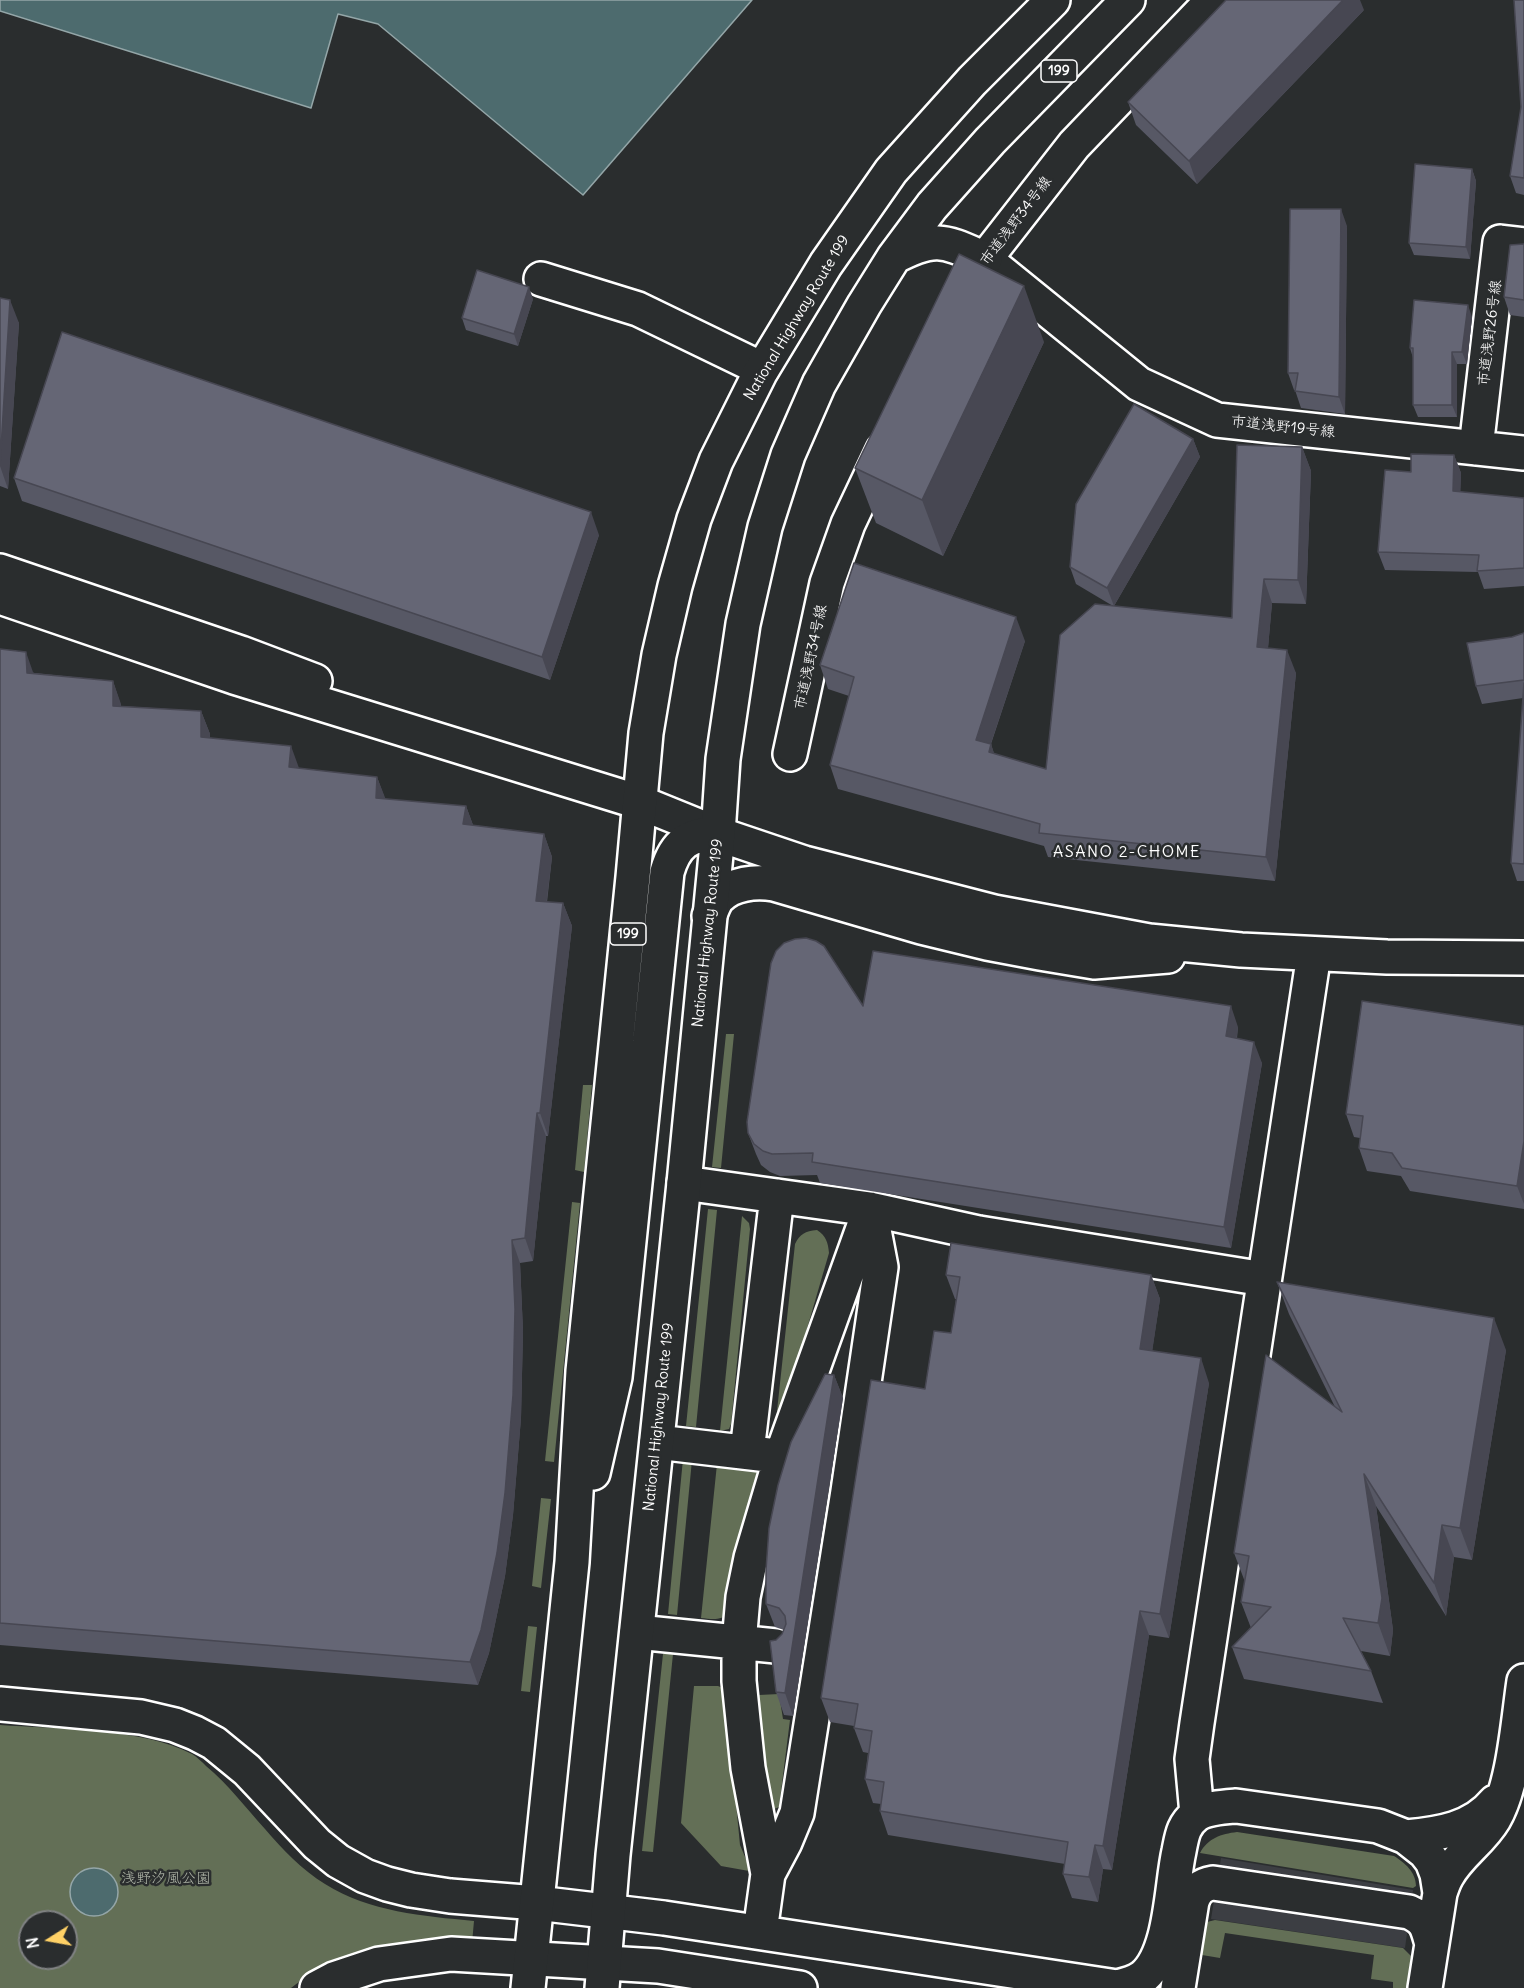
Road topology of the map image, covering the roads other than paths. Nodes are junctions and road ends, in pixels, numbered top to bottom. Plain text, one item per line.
1 (1053, 0) edge
2 (1128, 0) edge
3 (1213, 0) edge
4 (1524, 245) edge
5 (894, 257) junction
6 (985, 259) junction
7 (541, 279) dead end
8 (956, 310) edge
9 (762, 369) junction
10 (896, 423) edge
11 (1476, 448) junction
12 (1524, 453) edge
13 (0, 571) edge
14 (0, 597) edge
15 (790, 754) dead end
16 (572, 780) junction
17 (639, 802) junction
18 (718, 834) junction
19 (709, 916) junction
20 (1241, 950) junction
21 (1314, 954) junction
22 (1524, 958) edge
23 (684, 1183) junction
24 (777, 1196) junction
25 (870, 1209) junction
26 (1264, 1279) junction
27 (657, 1442) junction
28 (747, 1452) junction
29 (791, 1460) junction
30 (572, 1562) junction
31 (637, 1632) junction
32 (739, 1643) junction
33 (776, 1646) edge
34 (1524, 1681) edge
35 (0, 1704) edge
36 (1508, 1780) junction
37 (1197, 1814) junction
38 (1406, 1837) junction
39 (768, 1874) junction
40 (1440, 1893) junction
41 (537, 1903) junction
42 (609, 1911) junction
43 (760, 1932) junction
44 (1431, 1944) junction
45 (530, 1973) edge
46 (603, 1975) edge
47 (317, 1988) edge
48 (800, 1988) edge
49 (1178, 1988) edge
50 (1425, 1988) edge

1 - 9 main road, National Highway Route 199 / 199
2 - 5 main road, National Highway Route 199 / 199
3 - 6 main road, 市道浅野34号線
4 - 11 main road, 市道浅野26号線
5 - 6 main road, 市道浅野19号線
5 - 18 main road, National Highway Route 199 / 199
6 - 8 main road, 市道浅野34号線
6 - 11 main road, 市道浅野19号線
7 - 9 main road
9 - 17 main road, National Highway Route 199 / 199
10 - 15 main road, 市道浅野34号線
11 - 12 main road, 市道浅野19号線
13 - 16 main road
14 - 16 main road
16 - 17 main road
17 - 18 main road
17 - 30 main road, National Highway Route 199 / 199
18 - 19 main road, National Highway Route 199 / 199
18 - 20 main road
18 - 30 main road
19 - 20 main road
19 - 23 main road, National Highway Route 199 / 199
20 - 21 main road
21 - 22 main road
21 - 26 main road
23 - 24 main road
23 - 27 main road, National Highway Route 199 / 199
24 - 25 main road
24 - 28 main road
25 - 26 main road
25 - 29 main road
25 - 39 main road
26 - 37 main road
27 - 28 main road
27 - 31 main road, National Highway Route 199 / 199
28 - 29 main road
29 - 32 main road
30 - 41 main road, National Highway Route 199 / 199
31 - 32 main road
31 - 42 main road, National Highway Route 199 / 199
32 - 33 main road
32 - 39 main road
34 - 36 main road
35 - 41 main road
36 - 38 main road
36 - 40 main road
37 - 38 main road
37 - 43 main road
38 - 40 main road
39 - 43 main road
40 - 44 main road
41 - 42 main road
41 - 45 main road, National Highway Route 199 / 199
42 - 43 main road
42 - 46 main road, National Highway Route 199 / 199
44 - 49 main road
44 - 50 main road
45 - 46 main road
45 - 47 main road
46 - 48 main road

